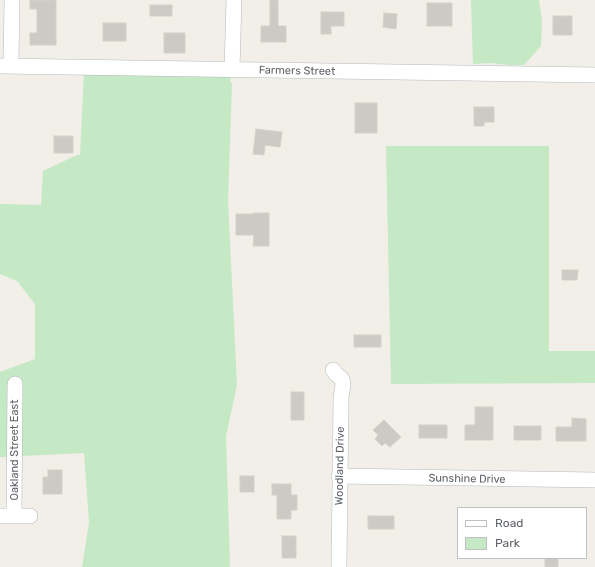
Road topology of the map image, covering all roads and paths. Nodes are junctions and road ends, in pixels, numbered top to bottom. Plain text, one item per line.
1 (12, 0) edge
2 (234, 0) edge
3 (5, 66) edge
4 (232, 70) junction
5 (595, 75) edge
6 (333, 370) dead end
7 (15, 384) dead end
8 (339, 476) junction
9 (595, 480) edge
10 (7, 516) edge
11 (30, 516) dead end
12 (339, 567) edge

1 - 3 street
2 - 4 street
3 - 4 street, Farmers Street
4 - 5 street, Farmers Street
6 - 8 street, Woodland Drive
7 - 10 street, Oakland Street East
8 - 9 street, Sunshine Drive
8 - 12 street, Woodland Drive
10 - 11 street

